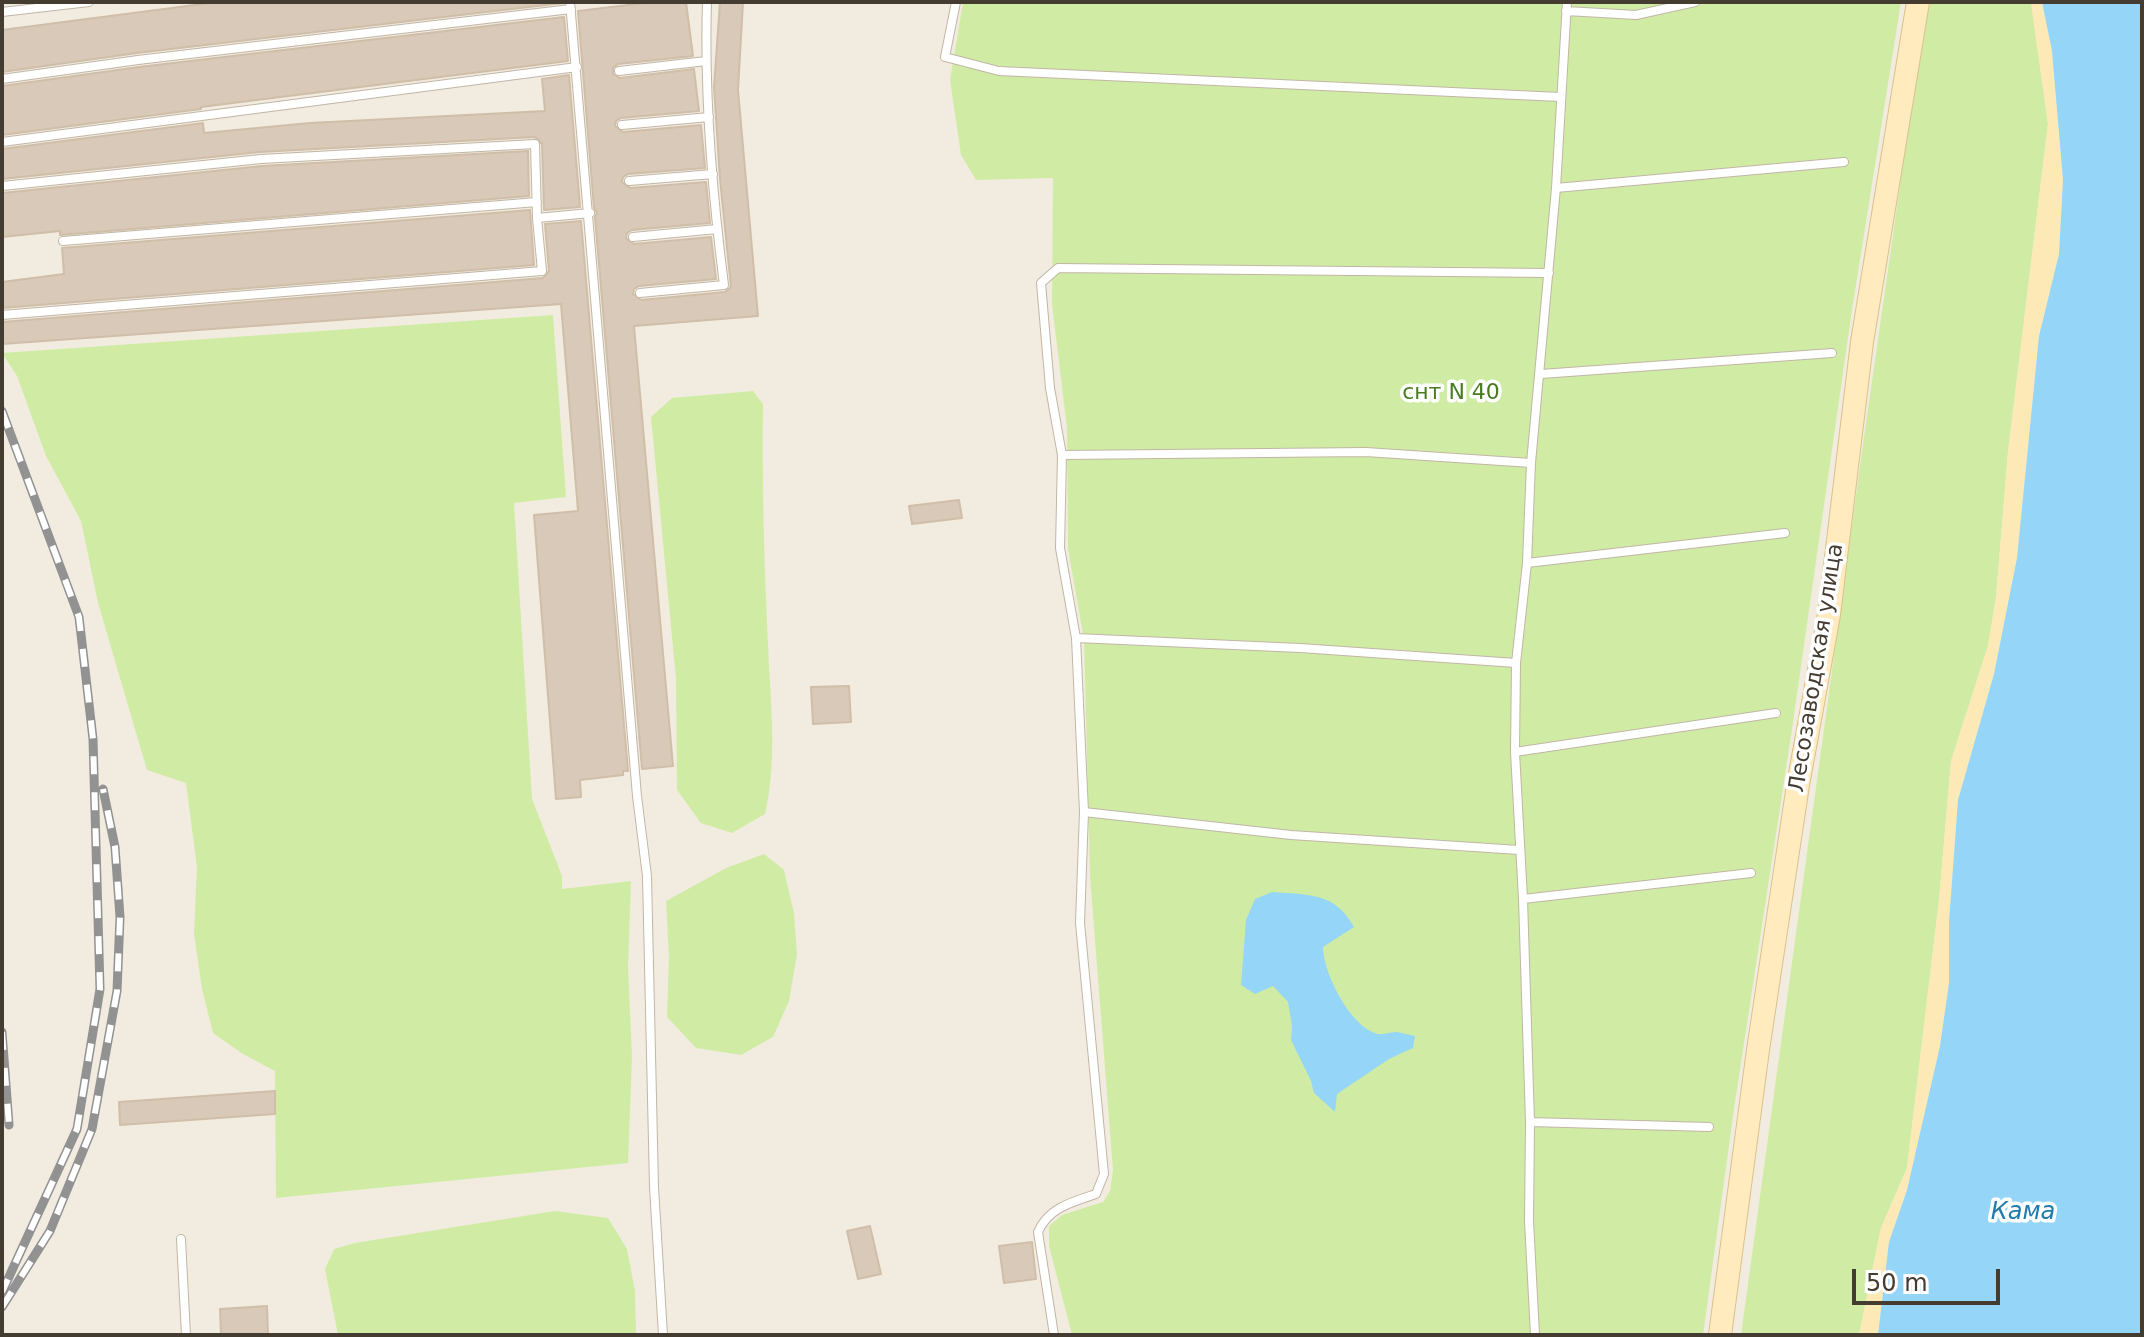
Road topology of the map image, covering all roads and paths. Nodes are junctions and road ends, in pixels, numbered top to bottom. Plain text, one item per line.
1 (89, 2) edge
2 (707, 2) edge
3 (956, 2) edge
4 (1695, 2) edge
5 (1918, 2) edge
6 (570, 6) edge
7 (1566, 6) edge
8 (2, 12) edge
9 (706, 61) junction
10 (577, 67) junction
11 (619, 71) dead end
12 (2, 79) edge
13 (1560, 97) junction
14 (709, 117) junction
15 (622, 125) dead end
16 (2, 142) edge
17 (1844, 162) dead end
18 (713, 174) junction
19 (629, 181) dead end
20 (2, 186) edge
21 (1556, 188) junction
22 (537, 202) junction
23 (590, 213) junction
24 (537, 218) junction
25 (717, 229) junction
26 (633, 237) dead end
27 (63, 241) dead end
28 (1549, 273) junction
29 (640, 293) dead end
30 (2, 315) edge
31 (1832, 353) dead end
32 (1541, 374) junction
33 (1062, 455) junction
34 (1531, 463) junction
35 (1785, 533) dead end
36 (1527, 563) junction
37 (1076, 638) junction
38 (1516, 663) junction
39 (1776, 713) dead end
40 (1515, 752) junction
41 (1084, 812) junction
42 (1519, 850) junction
43 (1751, 873) dead end
44 (1523, 899) junction
45 (1530, 1122) junction
46 (1709, 1127) dead end
47 (181, 1239) dead end
48 (186, 1335) edge
49 (663, 1335) edge
50 (1054, 1335) edge
51 (1535, 1335) edge
52 (1720, 1335) edge

1 - 8 lane
2 - 9 lane
3 - 13 lane
4 - 7 lane
5 - 52 street, Лесозаводская улица
6 - 10 lane
6 - 12 lane
7 - 13 lane
9 - 11 lane
9 - 14 lane
10 - 16 lane
10 - 23 lane
13 - 21 lane
14 - 15 lane
14 - 18 lane
17 - 21 lane
18 - 19 lane
18 - 25 lane
20 - 22 lane
21 - 28 lane
22 - 24 lane
22 - 27 lane
23 - 24 lane
23 - 49 lane
24 - 30 lane
25 - 26 lane
25 - 29 lane
28 - 32 lane
28 - 33 lane
31 - 32 lane
32 - 34 lane
33 - 34 lane
33 - 37 lane
34 - 36 lane
35 - 36 lane
36 - 38 lane
37 - 38 lane
37 - 41 lane
38 - 40 lane
39 - 40 lane
40 - 42 lane
41 - 42 lane
41 - 50 lane
42 - 44 lane
43 - 44 lane
44 - 45 lane
45 - 46 lane
45 - 51 lane
47 - 48 lane

